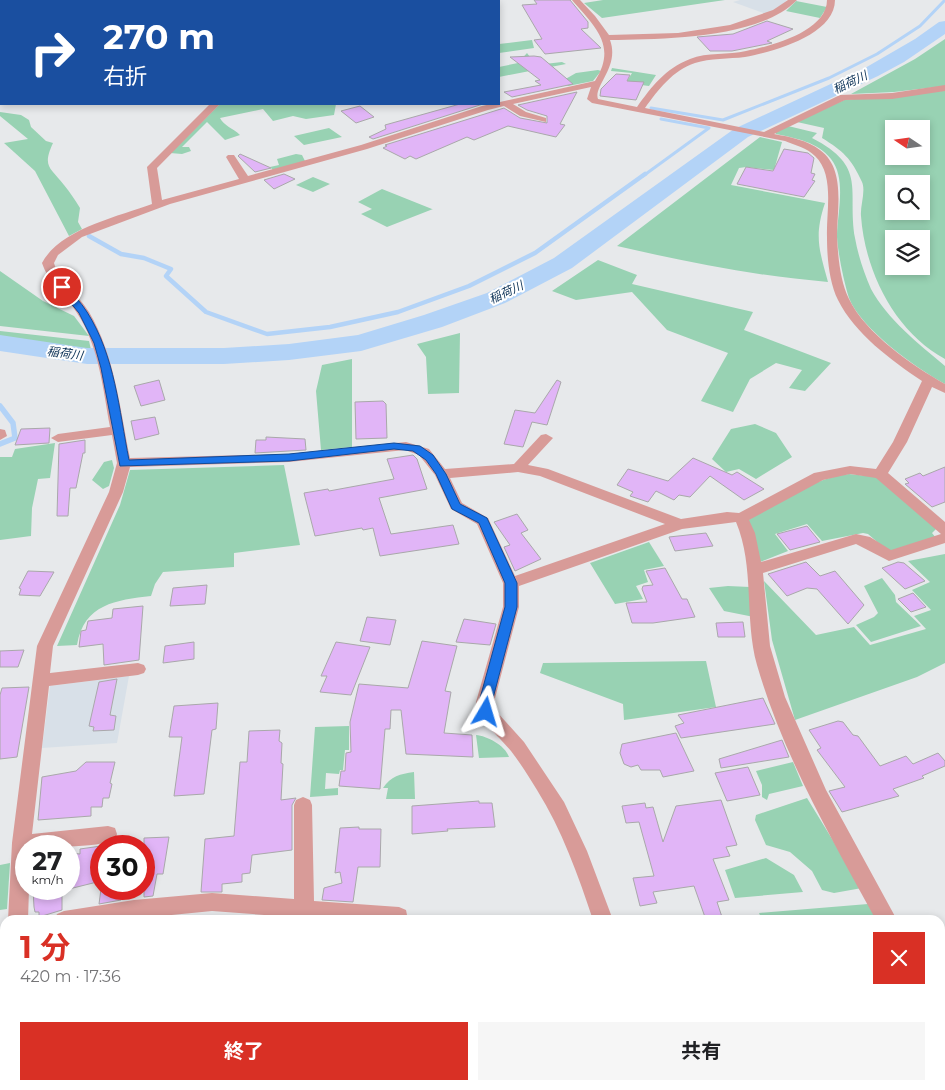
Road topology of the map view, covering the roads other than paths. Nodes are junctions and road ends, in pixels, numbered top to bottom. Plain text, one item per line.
1 (576, 0) edge
2 (793, 0) edge
3 (831, 0) edge
4 (606, 38) junction
5 (597, 84) junction
6 (945, 88) edge
7 (504, 102) junction
8 (500, 103) edge
9 (214, 105) edge
10 (482, 106) edge
11 (639, 110) junction
12 (543, 120) dead end
13 (762, 133) junction
14 (231, 158) dead end
15 (245, 180) junction
16 (157, 204) junction
17 (928, 380) junction
18 (945, 389) edge
19 (118, 430) junction
20 (58, 438) dead end
21 (546, 438) dead end
22 (124, 463) junction
23 (518, 468) junction
24 (441, 474) junction
25 (880, 474) junction
26 (741, 518) junction
27 (680, 524) junction
28 (945, 530) edge
29 (945, 538) edge
30 (754, 570) junction
31 (511, 583) junction
32 (138, 669) dead end
33 (41, 680) junction
34 (303, 805) dead end
35 (108, 834) dead end
36 (22, 835) edge
37 (80, 837) edge
38 (19, 900) edge
39 (304, 908) junction
40 (18, 915) edge
41 (96, 915) edge
42 (387, 915) edge
43 (602, 915) edge
44 (884, 915) edge

1 - 4 street
2 - 4 street
3 - 11 street
4 - 5 street
5 - 7 street
5 - 11 street
6 - 13 street
7 - 8 street
7 - 12 street
9 - 16 street
10 - 15 street
11 - 13 street
13 - 17 street
14 - 15 street
15 - 16 street
16 - 19 street
17 - 18 street
17 - 25 street
19 - 20 street
19 - 22 street
21 - 23 street
22 - 24 street
22 - 33 street
23 - 24 street
23 - 27 street
24 - 31 street
25 - 26 street
25 - 28 street
26 - 27 street
26 - 30 street
27 - 31 street
29 - 30 street
30 - 44 street
31 - 43 street
32 - 33 street
33 - 36 street
34 - 39 street
35 - 37 street
38 - 40 street
39 - 41 street
39 - 42 street

